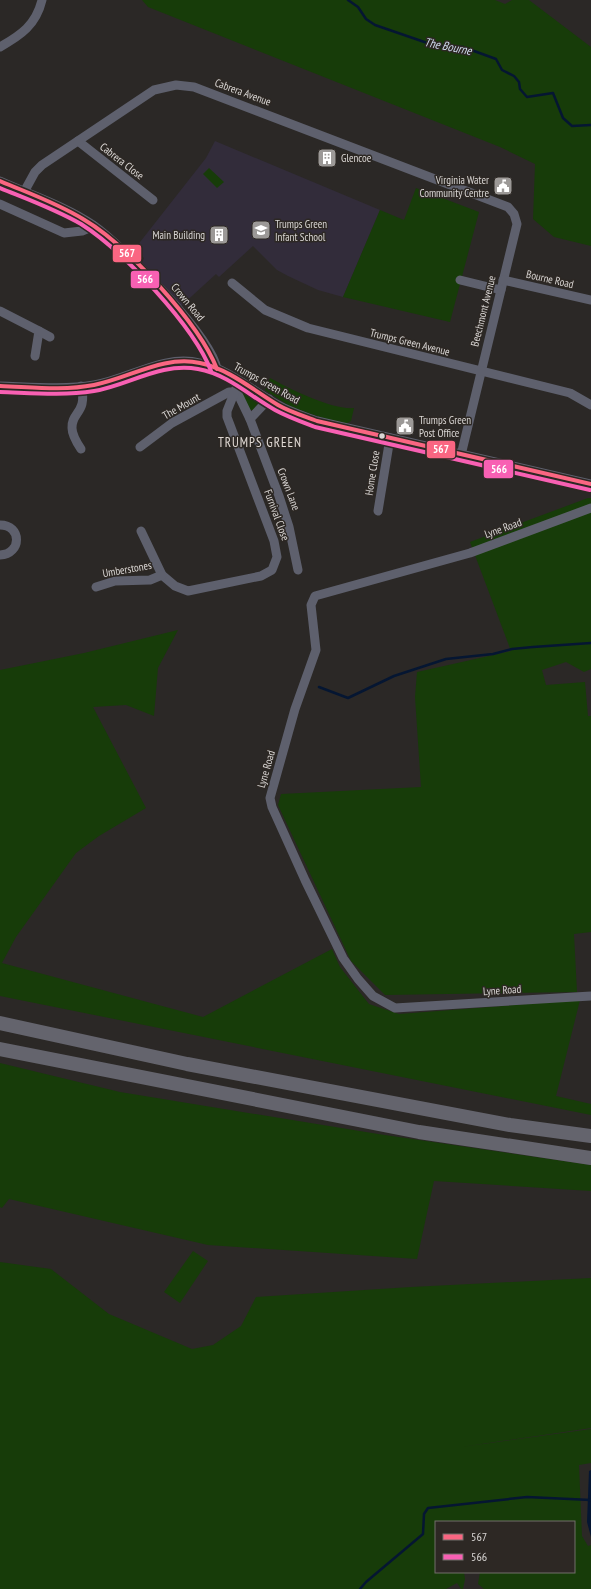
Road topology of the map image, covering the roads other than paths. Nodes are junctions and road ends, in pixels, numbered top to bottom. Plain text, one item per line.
1 (42, 0) edge
2 (0, 47) edge
3 (78, 141) junction
4 (0, 181) edge
5 (24, 192) junction
6 (477, 195) joint
7 (153, 200) dead end
8 (0, 204) edge
9 (94, 226) junction
10 (460, 280) dead end
11 (503, 280) junction
12 (232, 283) dead end
13 (501, 290) junction
14 (591, 300) edge
15 (2, 312) edge
16 (39, 331) junction
17 (50, 337) dead end
18 (35, 356) dead end
19 (217, 368) junction
20 (480, 372) junction
21 (239, 381) junction
22 (0, 386) edge
23 (81, 386) junction
24 (235, 391) junction
25 (269, 399) junction
26 (591, 405) edge
27 (250, 419) junction
28 (390, 438) junction
29 (140, 447) dead end
30 (80, 449) dead end
31 (461, 455) junction
32 (591, 484) edge
33 (591, 508) edge
34 (378, 511) dead end
35 (0, 524) edge
36 (141, 531) dead end
37 (0, 555) edge
38 (298, 570) dead end
39 (162, 575) junction
40 (96, 587) dead end
41 (591, 996) edge
42 (0, 1023) edge
43 (0, 1049) edge
44 (591, 1136) edge
45 (591, 1158) edge

1 - 2 street
3 - 5 street, Cabrera Avenue
3 - 6 street, Cabrera Avenue
3 - 7 street, Cabrera Close
4 - 5 street, Crown Road
5 - 9 street, Crown Road
6 - 11 street, Beechmont Avenue
8 - 9 street
9 - 19 street, Crown Road
10 - 13 street
11 - 13 street, Beechmont Avenue
11 - 14 street, Bourne Road
12 - 20 street, Trumps Green Avenue
13 - 20 street, Beechmont Avenue
15 - 16 street
16 - 17 street
16 - 18 street
19 - 21 street, Trumps Green Road
19 - 23 street, Trumps Green Road
20 - 26 street, Trumps Green Avenue
20 - 31 street, Beechmont Avenue
21 - 24 street, Furnival Close
21 - 25 street, Trumps Green Road
22 - 23 street, Trumps Green Road
23 - 30 street
24 - 27 street, Crown Lane
24 - 29 street, The Mount
24 - 39 street, Furnival Close
25 - 27 street
25 - 28 street, Trumps Green Road
27 - 38 street, Crown Lane
28 - 31 street, Trumps Green Road
28 - 34 street, Home Close
31 - 32 street, Trumps Green Road
33 - 41 street, Lyne Road
35 - 37 street
36 - 39 street, Furnival Close
39 - 40 street, Umberstones
42 - 44 highway
43 - 45 highway

